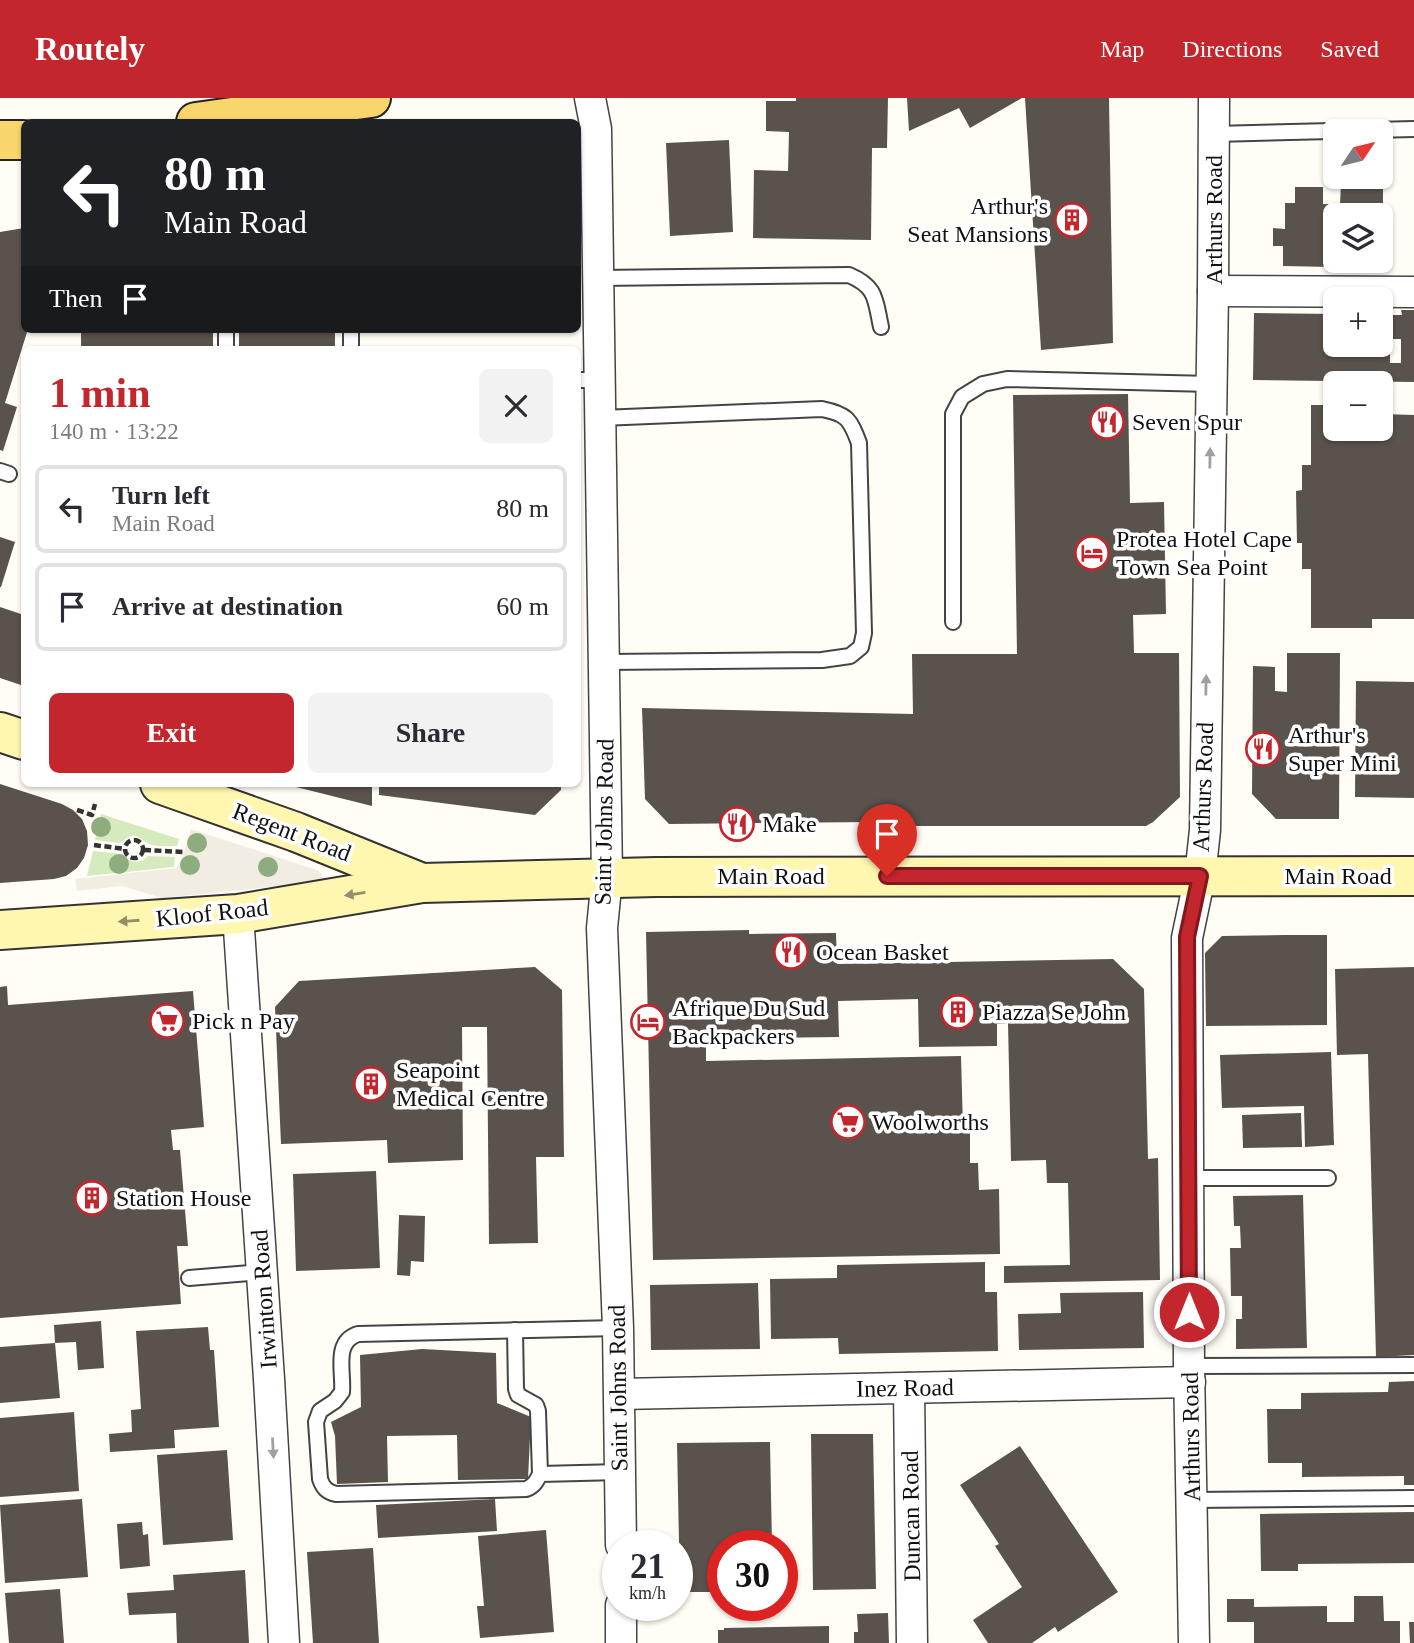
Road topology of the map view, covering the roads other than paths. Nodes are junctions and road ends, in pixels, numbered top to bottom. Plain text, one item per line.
1 (590, 98) edge
2 (1214, 98) edge
3 (356, 104) edge
4 (232, 119) edge
5 (1414, 129) edge
6 (1214, 134) junction
7 (21, 140) edge
8 (0, 141) edge
9 (599, 278) junction
10 (1213, 291) junction
11 (1414, 292) edge
12 (881, 327) dead end
13 (589, 380) edge
14 (1212, 384) junction
15 (601, 418) junction
16 (953, 622) dead end
17 (605, 662) junction
18 (0, 732) edge
19 (21, 739) edge
20 (168, 787) edge
21 (1200, 876) junction
22 (1414, 876) edge
23 (607, 877) junction
24 (422, 883) junction
25 (238, 914) junction
26 (0, 930) edge
27 (1188, 1178) junction
28 (1328, 1178) dead end
29 (262, 1272) junction
30 (189, 1278) dead end
31 (618, 1328) junction
32 (515, 1330) junction
33 (1414, 1365) edge
34 (1189, 1374) junction
35 (909, 1388) junction
36 (620, 1394) junction
37 (620, 1472) junction
38 (540, 1474) junction
39 (1414, 1499) edge
40 (1192, 1500) junction
41 (621, 1530) edge
42 (621, 1621) edge
43 (284, 1643) edge
44 (621, 1643) edge
45 (912, 1643) edge
46 (1194, 1643) edge

1 - 9 street, Saint Johns Road
2 - 6 street, Arthurs Road
3 - 4 main road
5 - 6 lane
6 - 10 street, Arthurs Road
7 - 8 main road
9 - 12 lane
9 - 13 street, Saint Johns Road
10 - 11 street
10 - 14 street, Arthurs Road
13 - 15 street, Saint Johns Road
14 - 16 lane
21 -> 14 street, Arthurs Road
15 - 17 street, Saint Johns Road
15 - 17 lane
17 - 23 street, Saint Johns Road
18 - 19 main road
20 - 24 main road, Regent Road
21 - 22 main road, Main Road
21 - 23 main road, Main Road
21 - 27 street, Arthurs Road
23 - 24 main road, Main Road
23 - 31 street, Saint Johns Road
24 -> 25 main road, Kloof Road
25 -> 26 main road, Kloof Road
25 - 29 street, Irwinton Road
27 - 28 lane
27 - 34 street, Arthurs Road
29 - 30 lane
29 -> 43 street, Irwinton Road
31 - 32 lane
31 - 36 street, Saint Johns Road
32 - 38 lane
32 - 38 lane
33 - 34 lane
34 - 35 street, Inez Road
34 - 40 street, Arthurs Road
35 - 36 street, Inez Road
35 - 45 street, Duncan Road
36 - 37 street, Saint Johns Road
37 - 38 lane
37 - 41 street, Saint Johns Road
39 - 40 lane
40 - 46 street, Arthurs Road
42 - 44 street

